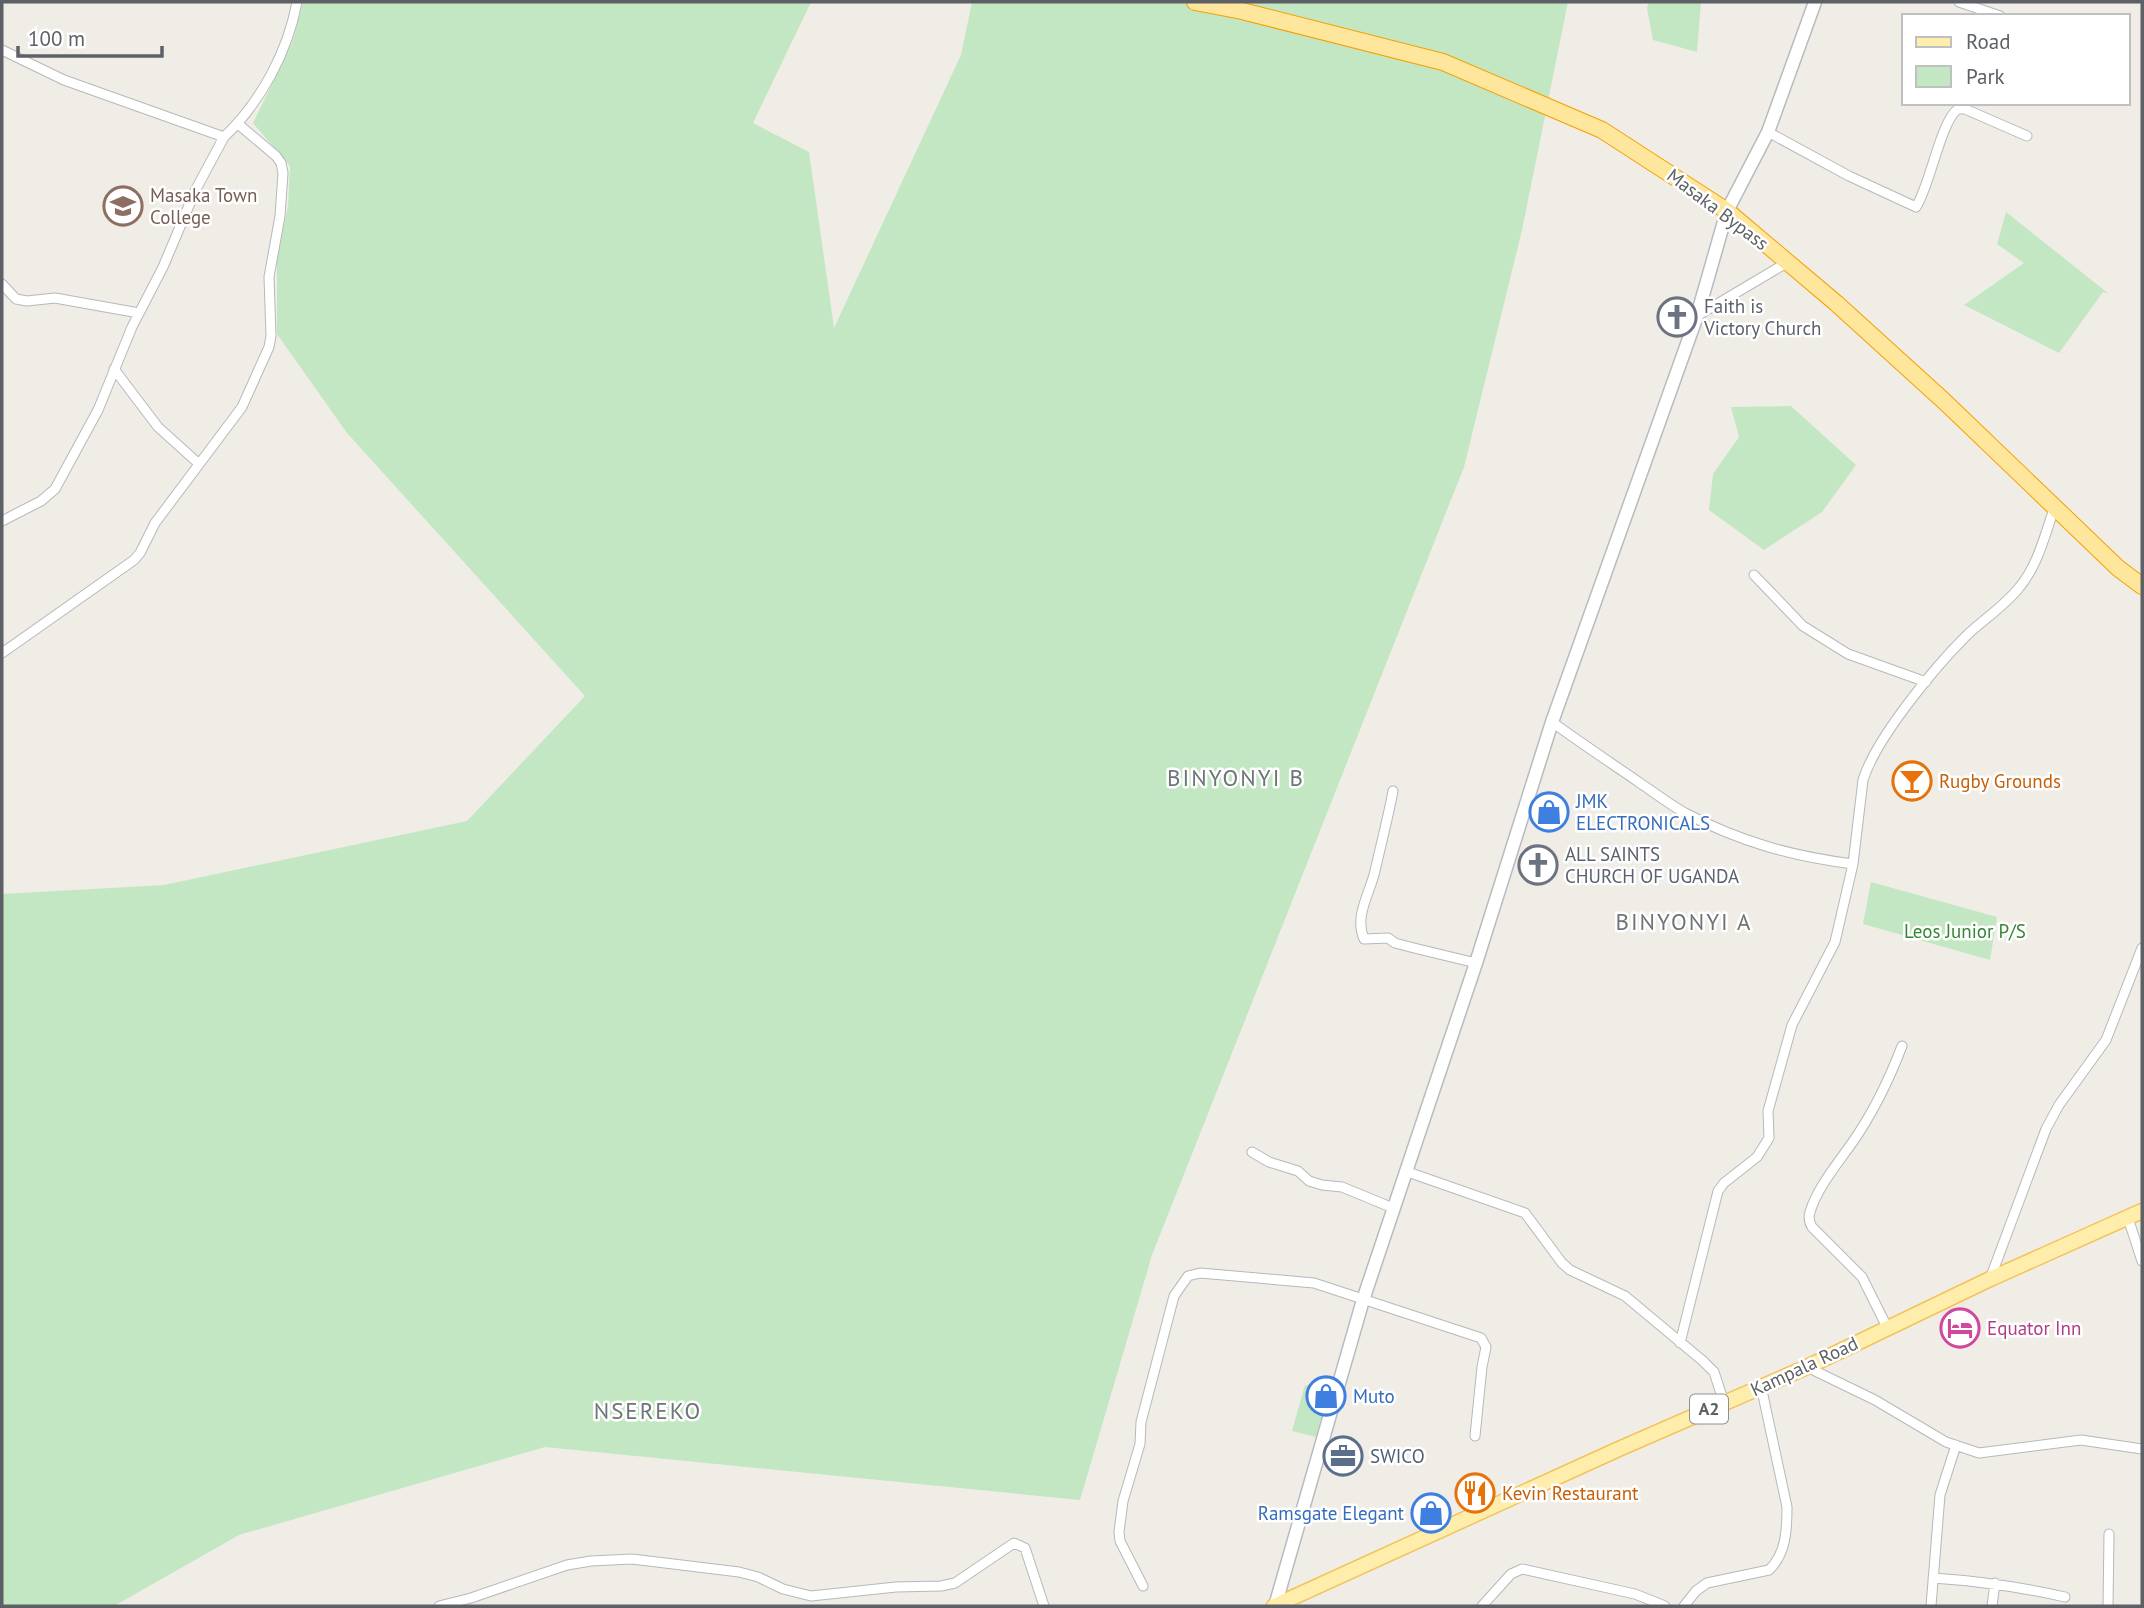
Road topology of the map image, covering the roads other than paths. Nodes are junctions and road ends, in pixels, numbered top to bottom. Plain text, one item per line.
1 (298, 2) edge
2 (1195, 2) edge
3 (1815, 2) edge
4 (1959, 2) edge
5 (1994, 14) edge
6 (2, 50) edge
7 (238, 124) junction
8 (1768, 132) junction
9 (2026, 136) dead end
10 (225, 137) junction
11 (1727, 211) junction
12 (1788, 262) junction
13 (2, 284) edge
14 (139, 313) junction
15 (1697, 316) junction
16 (114, 369) junction
17 (198, 463) junction
18 (2055, 506) junction
19 (2, 522) edge
20 (1754, 575) dead end
21 (2142, 586) edge
22 (2, 653) edge
23 (1926, 682) junction
24 (1552, 722) junction
25 (1394, 791) dead end
26 (1853, 864) junction
27 (2142, 948) edge
28 (1476, 963) junction
29 (1902, 1046) dead end
30 (1252, 1152) dead end
31 (1405, 1171) junction
32 (1392, 1208) junction
33 (2142, 1211) edge
34 (2128, 1217) junction
35 (2142, 1261) edge
36 (1990, 1279) junction
37 (1363, 1300) junction
38 (1887, 1327) junction
39 (1680, 1343) junction
40 (1807, 1367) junction
41 (1760, 1386) junction
42 (1724, 1403) junction
43 (1475, 1436) dead end
44 (1956, 1445) junction
45 (2142, 1449) edge
46 (2109, 1534) dead end
47 (1933, 1578) junction
48 (1995, 1583) junction
49 (1143, 1586) dead end
50 (2065, 1597) dead end
51 (439, 1606) edge
52 (1044, 1606) edge
53 (1275, 1606) edge
54 (1482, 1606) edge
55 (1665, 1606) edge
56 (1684, 1606) edge
57 (1931, 1606) edge
58 (1992, 1606) edge
59 (2108, 1606) edge

1 - 7 street
2 - 11 highway, Masaka Bypass
3 - 8 main road
4 - 5 street
6 - 10 street
7 - 10 street
7 - 17 street
8 - 9 street
8 - 11 main road
10 - 14 street
11 - 12 highway, Masaka Bypass
11 - 15 main road
12 - 15 street
12 - 18 highway, Masaka Bypass
13 - 14 street
14 - 16 street
15 - 24 main road
16 - 17 street
16 - 19 street
17 - 22 street
18 - 21 highway, Masaka Bypass
18 - 23 street
20 - 23 street
23 - 26 street
24 - 26 street
24 - 28 main road
25 - 28 street
26 - 39 street
27 - 36 street
28 - 31 main road
29 - 38 street
30 - 32 street
31 - 32 main road
31 - 39 street
32 - 37 main road
33 - 34 main road, Kampala Road / A2
34 - 35 street
34 - 36 main road, Kampala Road / A2
36 - 38 main road, Kampala Road / A2
37 - 43 street
37 - 49 street
37 - 53 main road
38 - 40 main road, Kampala Road / A2
39 - 42 street
40 - 41 main road, Kampala Road / A2
40 - 44 street
41 - 42 main road, Kampala Road / A2
41 - 56 street
42 - 53 main road, Kampala Road / A2
44 - 45 street
44 - 47 street
46 - 59 street
47 - 48 street
47 - 57 street
48 - 50 street
48 - 58 street
51 - 52 street
54 - 55 street

